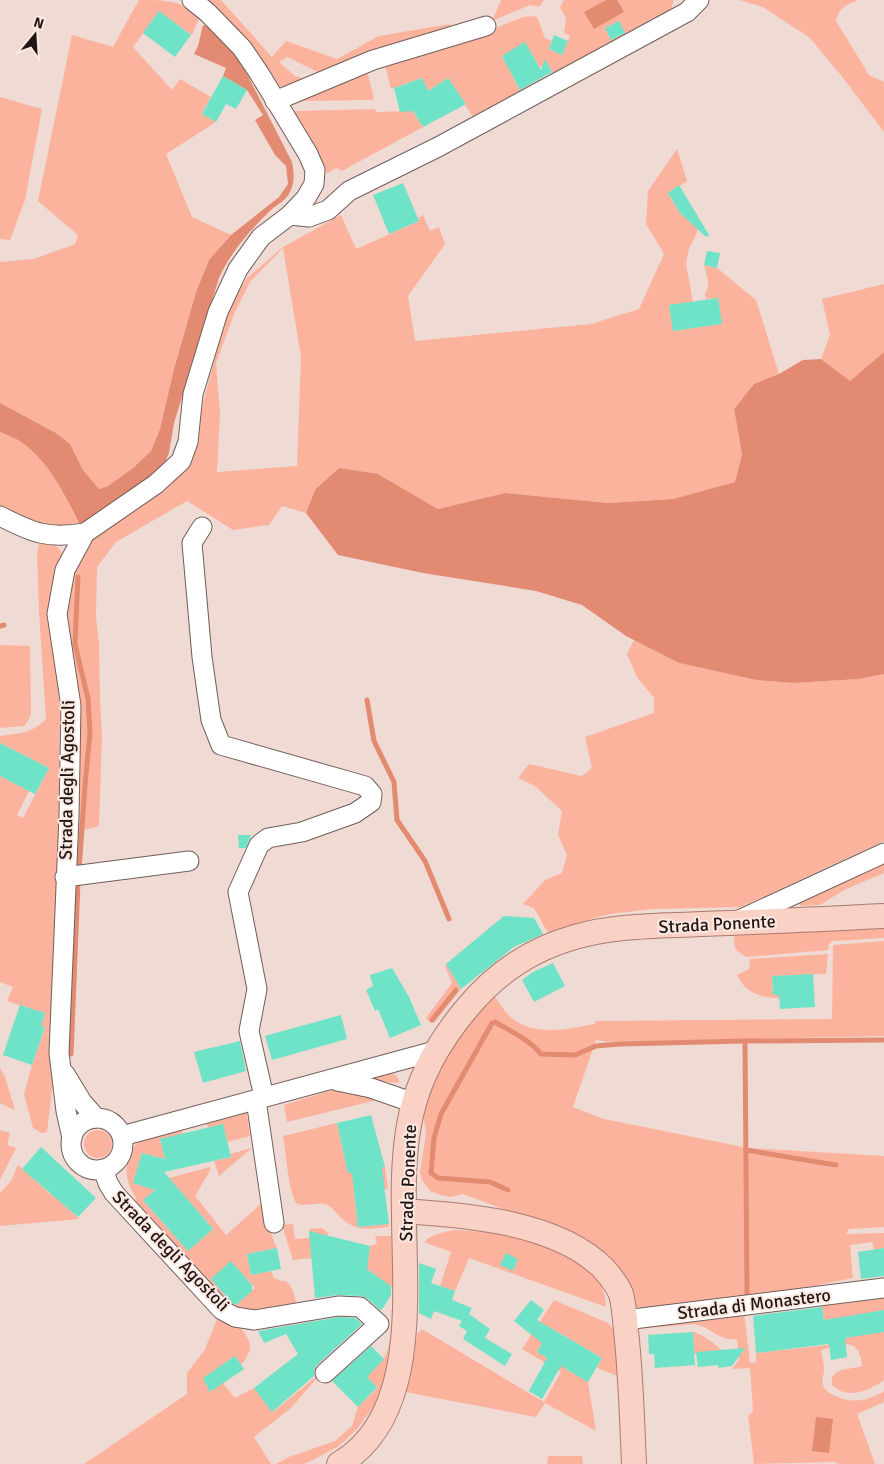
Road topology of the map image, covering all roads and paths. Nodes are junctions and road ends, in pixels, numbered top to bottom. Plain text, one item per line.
1 (192, 0) edge
2 (699, 0) edge
3 (486, 26) dead end
4 (275, 101) junction
5 (290, 215) junction
6 (0, 516) edge
7 (202, 527) dead end
8 (85, 533) junction
9 (884, 853) edge
10 (189, 862) dead end
11 (65, 877) junction
12 (884, 916) edge
13 (733, 923) junction
14 (435, 1051) junction
15 (60, 1066) junction
16 (325, 1081) junction
17 (260, 1098) junction
18 (414, 1104) junction
19 (96, 1118) junction
20 (122, 1136) junction
21 (72, 1138) junction
22 (103, 1169) junction
23 (404, 1211) junction
24 (274, 1223) dead end
25 (884, 1288) edge
26 (625, 1320) junction
27 (325, 1374) dead end
28 (339, 1464) edge
29 (634, 1464) edge

1 - 4 street, Strada degli Agostoli
2 - 5 street
3 - 4 street
4 - 5 street, Strada degli Agostoli
5 - 8 street, Strada degli Agostoli
6 - 8 street
7 - 17 street
8 - 11 street, Strada degli Agostoli
9 - 13 street
10 - 11 street
11 - 15 street, Strada degli Agostoli
12 - 13 main road, Strada Ponente
13 - 14 main road, Strada Ponente
14 - 16 street
14 - 18 main road, Strada Ponente
15 - 19 street
15 - 21 street, Strada degli Agostoli
16 - 17 street
16 - 18 street
17 - 20 street
17 - 24 street
18 - 23 main road, Strada Ponente
19 - 20 street
19 - 21 street
20 - 22 street, Strada degli Agostoli
21 - 22 street, Strada degli Agostoli
22 - 27 street, Strada degli Agostoli
23 - 26 main road
23 - 28 main road, Strada Ponente
25 - 26 street, Strada di Monastero
26 - 29 main road

